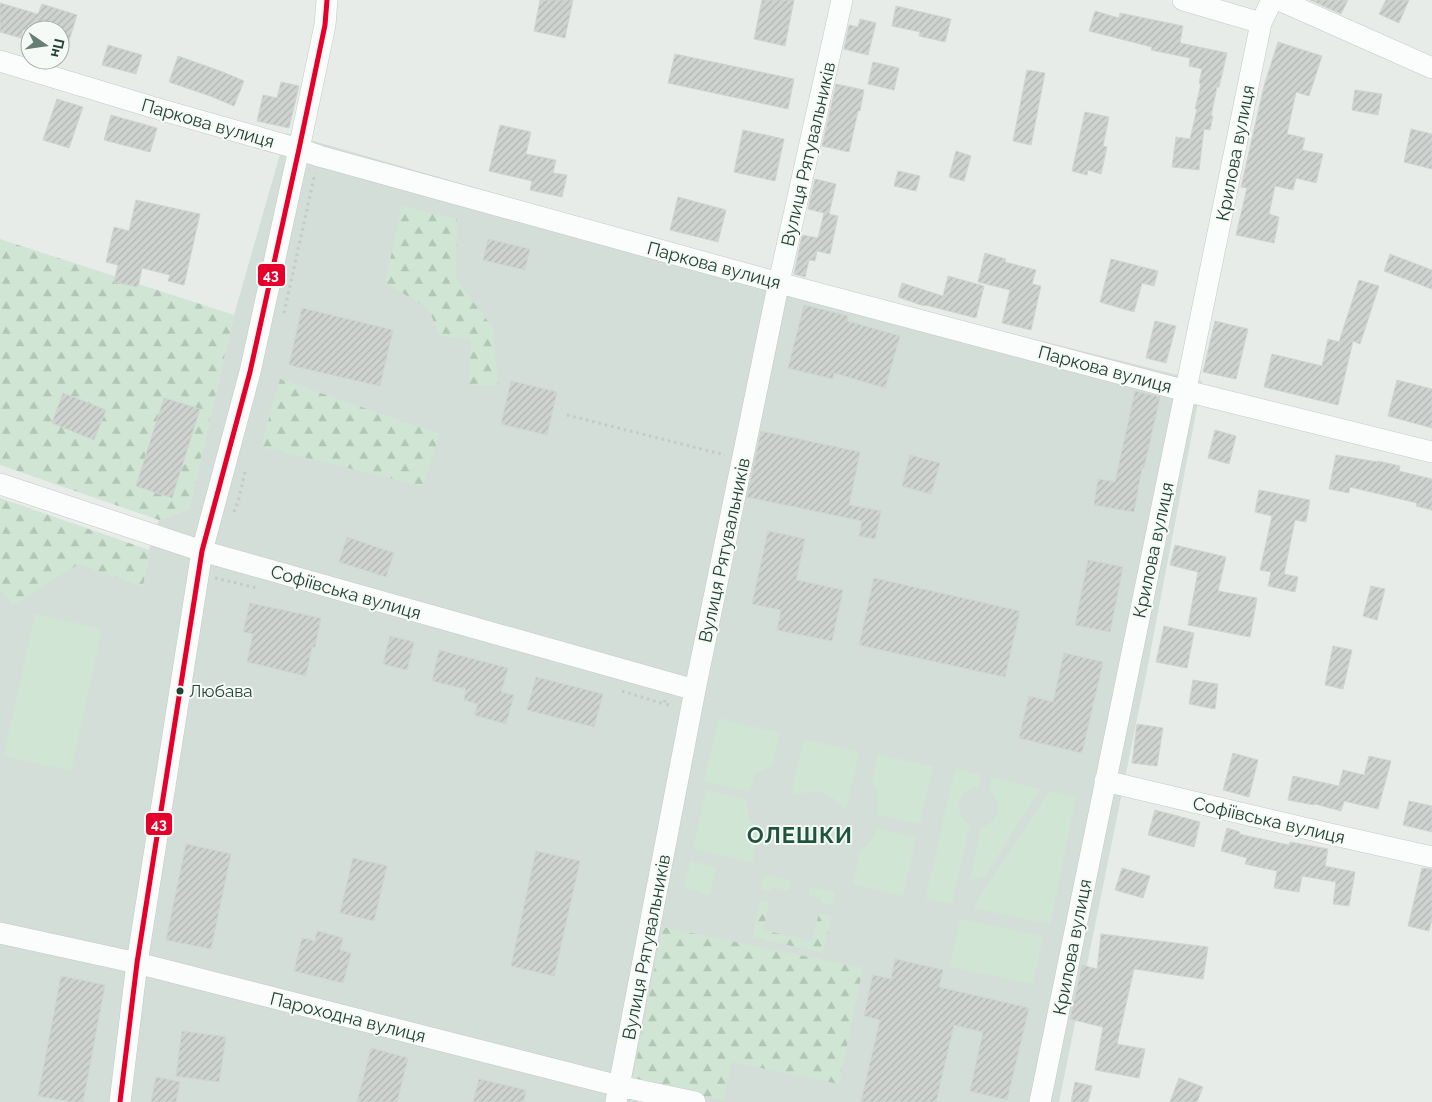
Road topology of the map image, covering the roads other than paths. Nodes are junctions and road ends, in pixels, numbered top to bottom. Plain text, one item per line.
1 (327, 0) edge
2 (842, 0) edge
3 (1182, 0) edge
4 (1272, 0) edge
5 (1280, 0) edge
6 (1261, 23) junction
7 (0, 61) edge
8 (1432, 68) edge
9 (299, 149) junction
10 (779, 283) junction
11 (1186, 391) junction
12 (1432, 452) edge
13 (0, 484) edge
14 (202, 551) junction
15 (695, 690) junction
16 (1105, 781) junction
17 (1432, 857) edge
18 (0, 933) edge
19 (137, 963) junction
20 (618, 1094) edge
21 (120, 1102) edge
22 (695, 1102) edge
23 (1040, 1102) edge

1 - 9 street
2 - 10 street, Вулиця Рятувальників
3 - 6 street
4 - 6 street, Крилова вулиця
5 - 8 street
6 - 11 street, Крилова вулиця
7 - 9 street, Паркова вулиця
9 - 10 street, Паркова вулиця
9 - 14 street
10 - 11 street, Паркова вулиця
10 - 15 street, Вулиця Рятувальників
11 - 12 street, Паркова вулиця
11 - 16 street, Крилова вулиця
13 - 14 street, Софіївська вулиця
14 - 15 street, Софіївська вулиця
14 - 19 street
15 - 20 street, Вулиця Рятувальників
16 - 17 street, Софіївська вулиця
16 - 23 street, Крилова вулиця
18 - 19 street, Пароходна вулиця
19 - 20 street, Пароходна вулиця
19 - 21 street
20 - 22 street, Пароходна вулиця

